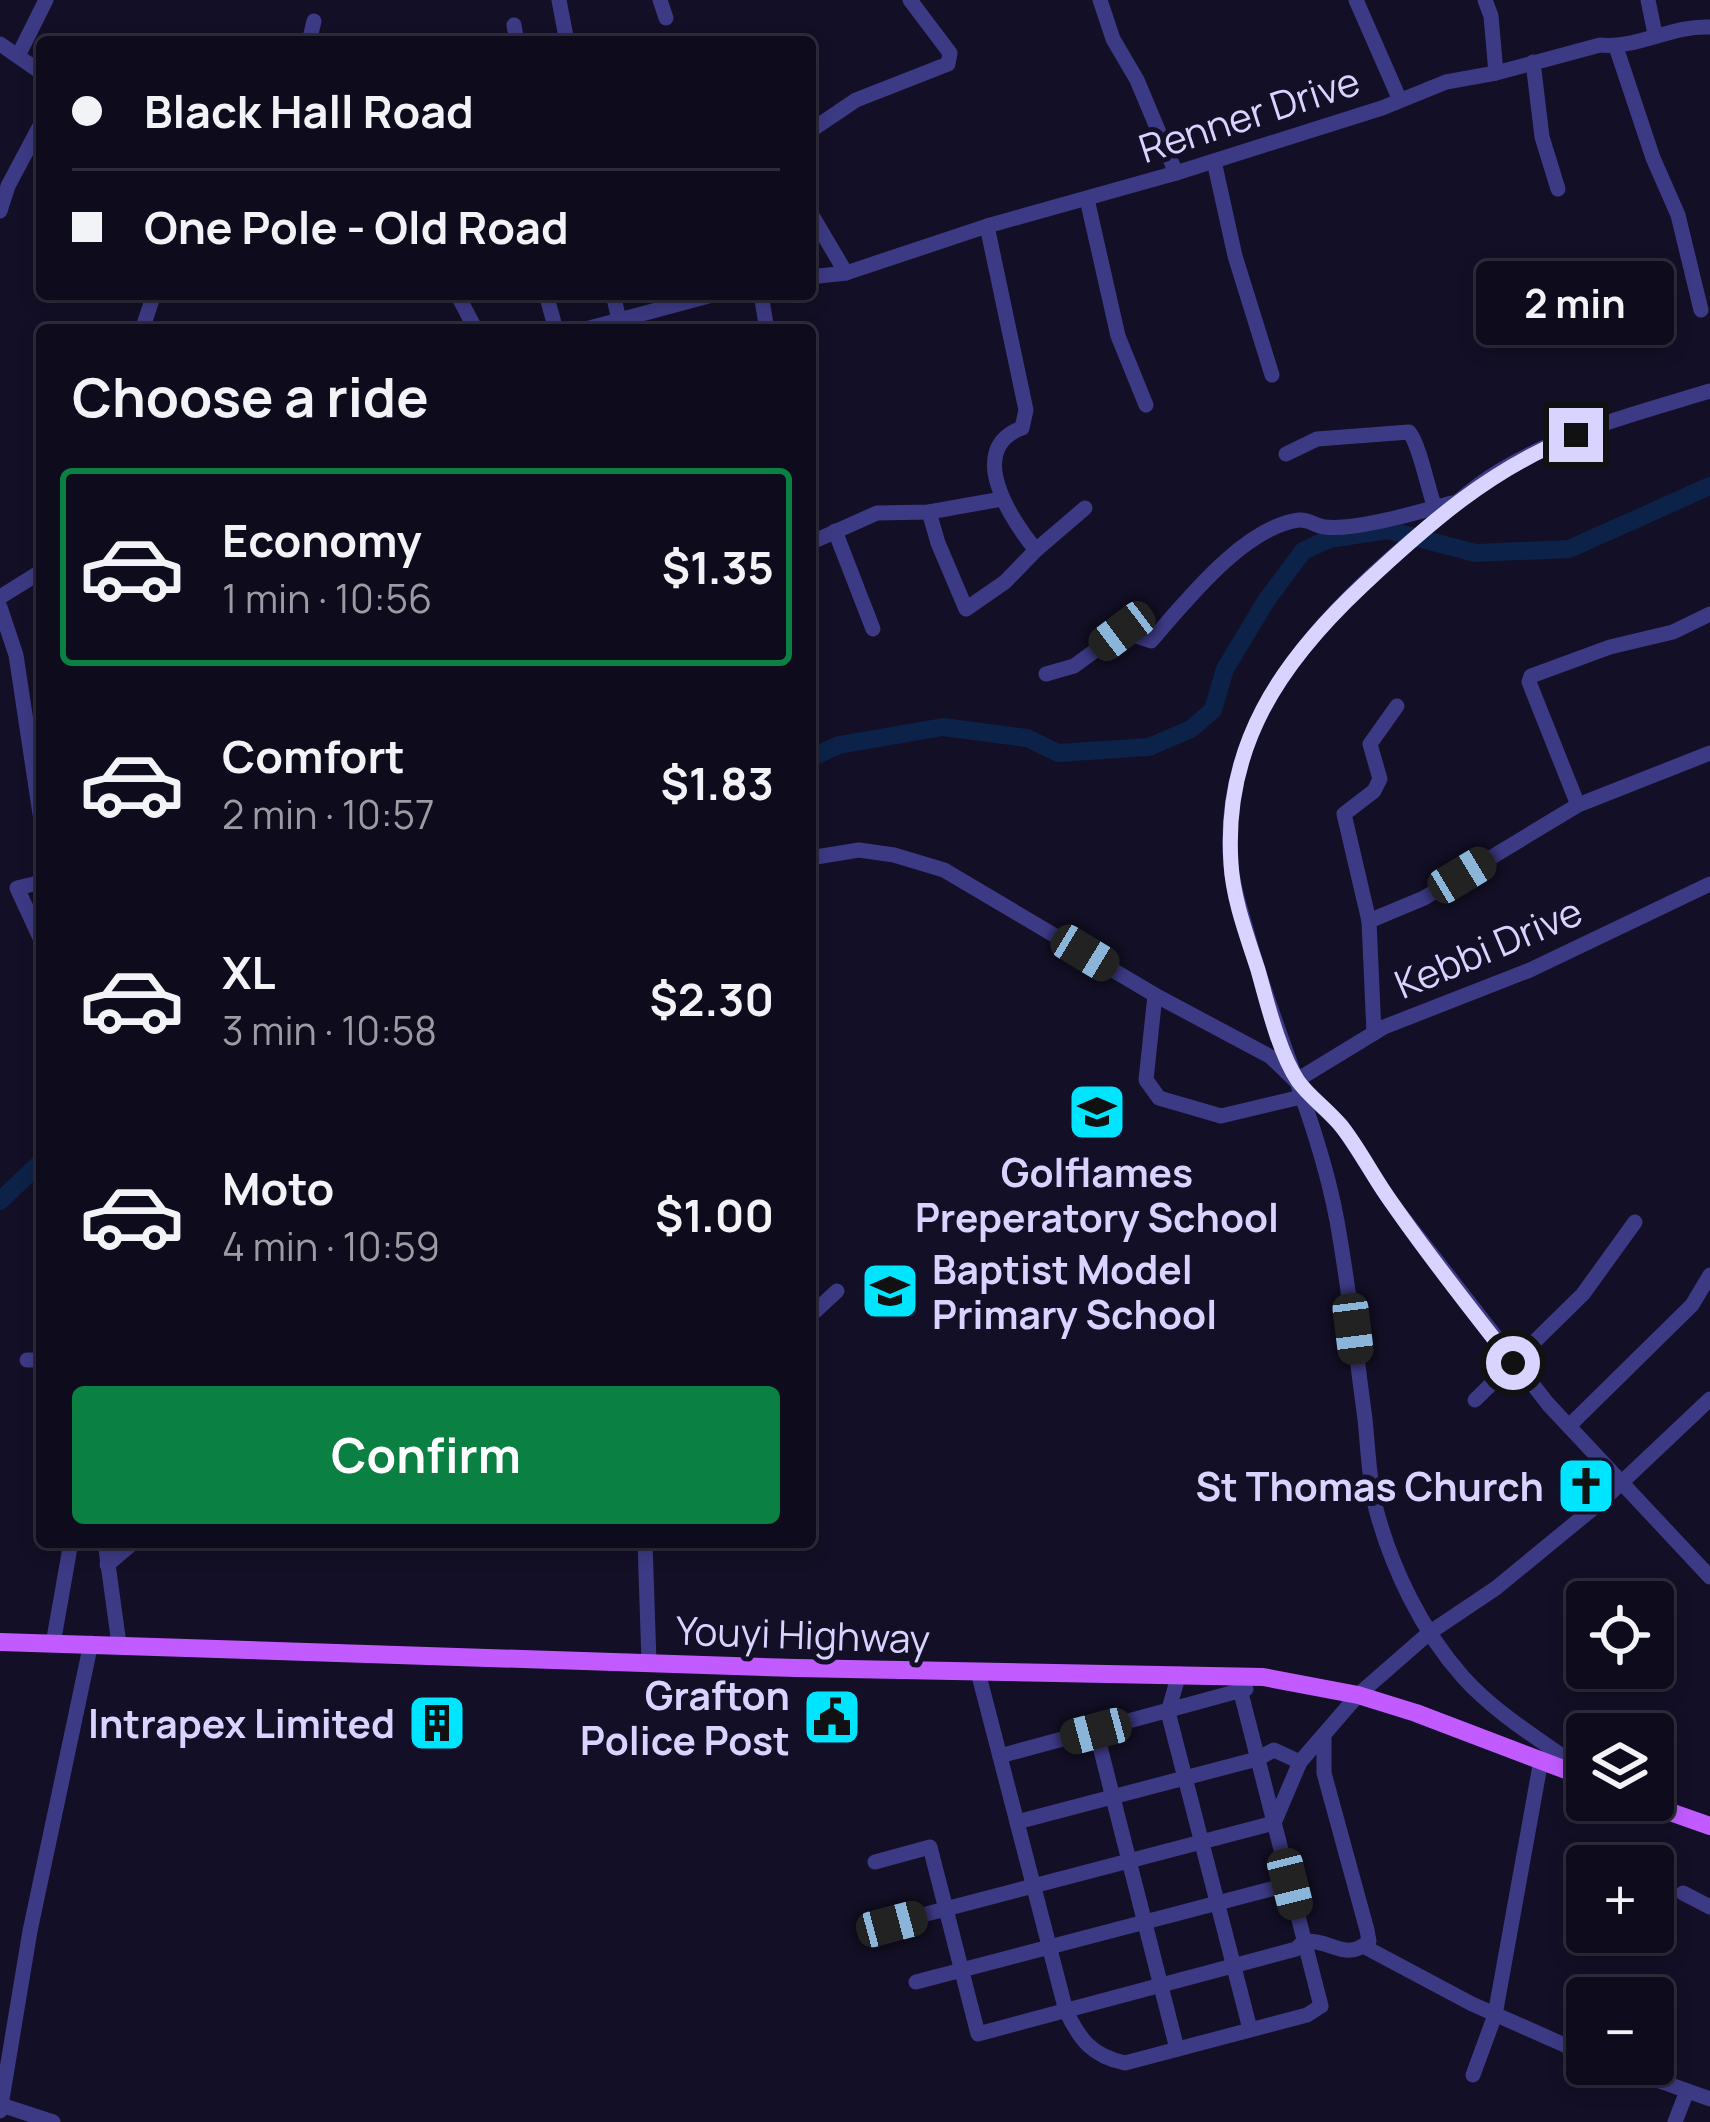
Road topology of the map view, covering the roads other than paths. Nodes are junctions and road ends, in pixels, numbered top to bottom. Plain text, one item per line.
1 (46, 0) edge
2 (559, 0) edge
3 (660, 0) edge
4 (910, 0) edge
5 (1100, 0) edge
6 (1356, 0) edge
7 (1485, 0) edge
8 (1648, 0) edge
9 (666, 18) dead end
10 (314, 21) dead end
11 (1710, 27) edge
12 (1655, 34) junction
13 (310, 36) edge
14 (566, 36) edge
15 (0, 44) edge
16 (1616, 47) junction
17 (18, 56) junction
18 (1533, 62) junction
19 (36, 69) edge
20 (1496, 73) junction
21 (1400, 98) junction
22 (816, 127) edge
23 (36, 132) edge
24 (1214, 161) junction
25 (1176, 172) junction
26 (1558, 189) dead end
27 (1087, 199) junction
28 (0, 211) edge
29 (816, 222) edge
30 (987, 226) junction
31 (846, 273) junction
32 (816, 276) edge
33 (614, 300) edge
34 (694, 300) edge
35 (1700, 310) dead end
36 (619, 320) junction
37 (604, 324) edge
38 (1272, 375) dead end
39 (1710, 391) edge
40 (1146, 405) dead end
41 (1286, 454) dead end
42 (1002, 499) junction
43 (1085, 508) dead end
44 (929, 512) junction
45 (1438, 512) junction
46 (835, 531) junction
47 (816, 540) edge
48 (1036, 550) junction
49 (36, 575) edge
50 (0, 597) edge
51 (0, 607) edge
52 (1710, 614) edge
53 (872, 629) dead end
54 (1046, 674) dead end
55 (1397, 706) dead end
56 (1710, 753) edge
57 (36, 760) edge
58 (1578, 805) junction
59 (816, 857) edge
60 (1710, 884) edge
61 (9, 890) edge
62 (1369, 921) junction
63 (36, 933) edge
64 (1155, 995) junction
65 (1374, 1033) junction
66 (1299, 1088) junction
67 (1635, 1222) dead end
68 (1710, 1275) edge
69 (837, 1291) dead end
70 (816, 1310) edge
71 (1513, 1363) junction
72 (1474, 1400) dead end
73 (1710, 1400) edge
74 (1569, 1426) junction
75 (1623, 1483) junction
76 (70, 1548) edge
77 (106, 1548) edge
78 (127, 1548) edge
79 (645, 1548) edge
80 (107, 1565) junction
81 (1710, 1577) edge
82 (1429, 1633) junction
83 (0, 1642) edge
84 (91, 1643) junction
85 (53, 1644) junction
86 (119, 1644) junction
87 (649, 1662) junction
88 (978, 1672) junction
89 (1179, 1674) junction
90 (1263, 1677) junction
91 (1240, 1693) junction
92 (1358, 1695) junction
93 (1168, 1712) junction
94 (1096, 1731) junction
95 (1324, 1737) junction
96 (1000, 1756) junction
97 (1258, 1759) junction
98 (1541, 1760) junction
99 (1566, 1760) edge
100 (1300, 1762) junction
101 (1566, 1769) edge
102 (1185, 1778) junction
103 (1112, 1797) junction
104 (1674, 1813) edge
105 (1017, 1822) junction
106 (1274, 1822) junction
107 (1710, 1826) edge
108 (1201, 1842) junction
109 (1129, 1860) junction
110 (875, 1862) dead end
111 (1290, 1884) junction
112 (1033, 1886) junction
113 (1683, 1893) dead end
114 (1217, 1903) junction
115 (1710, 1907) edge
116 (946, 1909) junction
117 (1145, 1922) junction
118 (892, 1924) dead end
119 (1304, 1941) junction
120 (1363, 1946) junction
121 (1049, 1947) junction
122 (1234, 1967) junction
123 (962, 1970) junction
124 (916, 1982) dead end
125 (1161, 1986) junction
126 (1066, 2011) junction
127 (1495, 2014) junction
128 (1250, 2029) junction
129 (1566, 2046) edge
130 (1178, 2049) junction
131 (1473, 2074) dead end
132 (1670, 2085) edge
133 (1687, 2091) junction
134 (1710, 2099) edge
135 (1, 2108) edge
136 (53, 2122) edge
137 (1675, 2122) edge

1 - 17 street
2 - 14 street
3 - 9 street
4 - 22 street
5 - 25 street
6 - 21 street
7 - 20 street
8 - 12 street
10 - 13 street
11 - 12 street, Renner Drive
12 - 16 street, Renner Drive
15 - 17 street
16 - 18 street, Renner Drive
16 - 35 street
17 - 19 street
18 - 20 street, Renner Drive
18 - 26 street
20 - 21 street, Renner Drive
21 - 24 street, Renner Drive
23 - 28 street
24 - 25 street, Renner Drive
24 - 38 street
25 - 27 street, Renner Drive
27 - 30 street, Renner Drive
27 - 40 street
29 - 31 street
30 - 31 street, Renner Drive
30 - 42 street
31 - 32 street, Renner Drive
33 - 36 street
34 - 36 street
36 - 37 street
39 - 45 street
41 - 45 street
42 - 44 street
42 - 48 street
43 - 48 street
44 - 46 street
44 - 48 street
45 - 54 street
45 - 66 street
46 - 47 street
46 - 53 street
49 - 50 street
51 - 57 street
52 - 58 street
55 - 62 street
56 - 58 street
58 - 62 street
59 - 64 street
60 - 65 street, Kebbi Drive
61 - 63 street
62 - 65 street
64 - 66 street
64 - 66 street, Kebbi Drive
65 - 66 street, Kebbi Drive
66 - 71 street
66 - 82 street
67 - 71 street
68 - 74 street
69 - 70 street
71 - 72 street
71 - 74 street
73 - 75 street
74 - 75 street
75 - 81 street
75 - 82 street
76 - 85 street
77 - 80 street
78 - 80 street
79 - 87 street
80 - 86 street
82 - 92 street
82 - 99 street
83 - 85 main road, Youyi Highway
84 - 85 main road, Youyi Highway
84 - 86 main road, Youyi Highway
84 - 135 street
86 - 87 main road, Youyi Highway
87 - 88 main road, Youyi Highway
88 - 89 main road, Youyi Highway
88 - 96 street
89 - 90 main road, Youyi Highway
89 - 93 street
90 - 91 street
90 - 92 main road, Youyi Highway
91 - 93 street
91 - 97 street
92 - 95 street
92 - 98 main road, Youyi Highway
93 - 94 street
93 - 102 street
94 - 96 street
94 - 103 street
95 - 100 street
95 - 120 street
96 - 105 street
97 - 100 street
97 - 102 street
97 - 106 street
98 - 101 main road, Youyi Highway
98 - 127 street
100 - 106 street
102 - 103 street
102 - 108 street
103 - 105 street
103 - 109 street
104 - 107 main road
105 - 112 street
106 - 108 street
106 - 111 street
108 - 109 street
108 - 114 street
109 - 112 street
109 - 117 street
110 - 116 street
111 - 114 street
111 - 119 street
112 - 116 street
112 - 121 street
113 - 115 street
114 - 117 street
114 - 122 street
116 - 118 street
116 - 123 street
117 - 121 street
117 - 125 street
119 - 120 street
119 - 122 street
119 - 128 street
120 - 127 street
121 - 123 street
121 - 126 street
122 - 125 street
122 - 128 street
123 - 124 street
123 - 126 street
125 - 126 street
125 - 130 street
126 - 130 street
127 - 129 street
127 - 131 street
128 - 130 street
132 - 133 street
133 - 134 street
133 - 137 street
135 - 136 street

